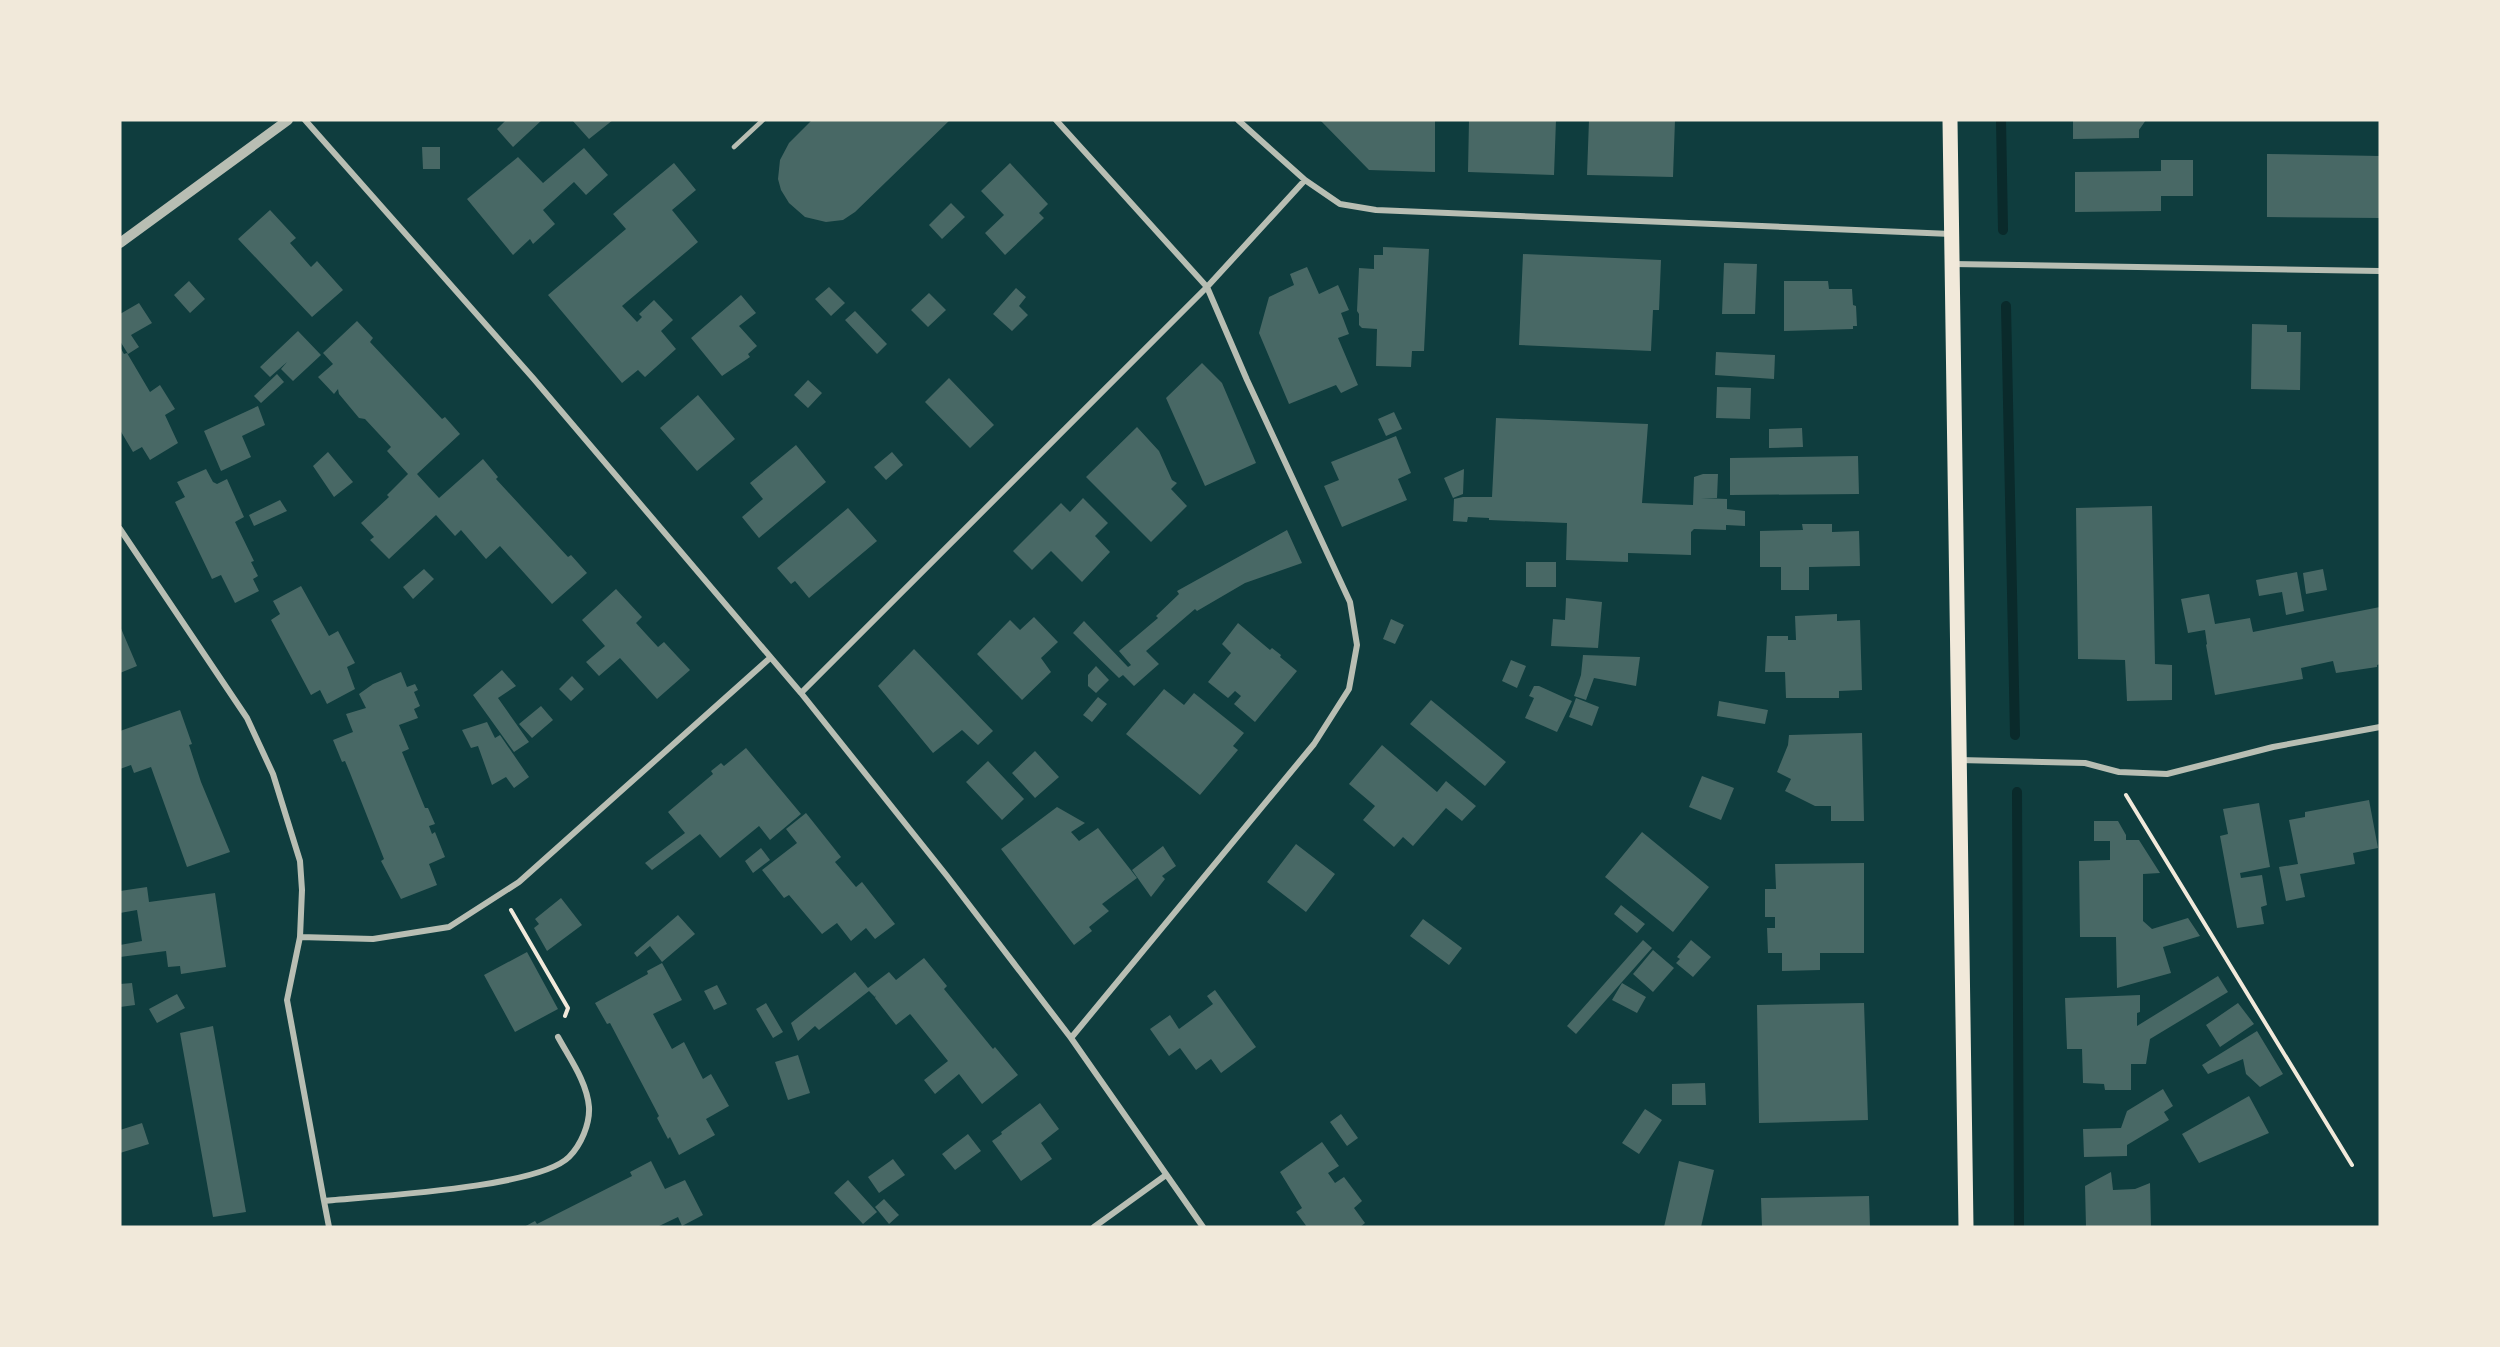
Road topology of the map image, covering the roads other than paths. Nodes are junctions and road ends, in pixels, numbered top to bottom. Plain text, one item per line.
1 (288, 120) edge
2 (305, 120) edge
3 (763, 120) edge
4 (1056, 120) edge
5 (1238, 120) edge
6 (1950, 120) edge
7 (734, 147) dead end
8 (1305, 180) junction
9 (1952, 234) junction
10 (120, 243) edge
11 (1952, 264) junction
12 (2380, 271) edge
13 (1207, 286) junction
14 (120, 529) edge
15 (770, 658) junction
16 (801, 693) junction
17 (2380, 727) edge
18 (1958, 760) junction
19 (300, 937) junction
20 (558, 1037) road end
21 (1071, 1038) junction
22 (1166, 1175) junction
23 (324, 1201) junction
24 (329, 1227) edge
25 (1094, 1227) edge
26 (1203, 1227) edge
27 (1966, 1227) edge

1 - 10 street
2 - 15 street
3 - 7 lane
4 - 13 street
5 - 8 street
6 - 9 main road
8 - 9 street
8 - 13 street
9 - 11 main road
11 - 12 street
11 - 18 main road
13 - 16 street
13 - 21 street
14 - 19 street
15 - 16 street
15 - 19 street
16 - 21 street
17 - 18 street
18 - 27 main road
19 - 23 street
20 - 23 street
21 - 22 street
22 - 25 street
22 - 26 street
23 - 24 street

